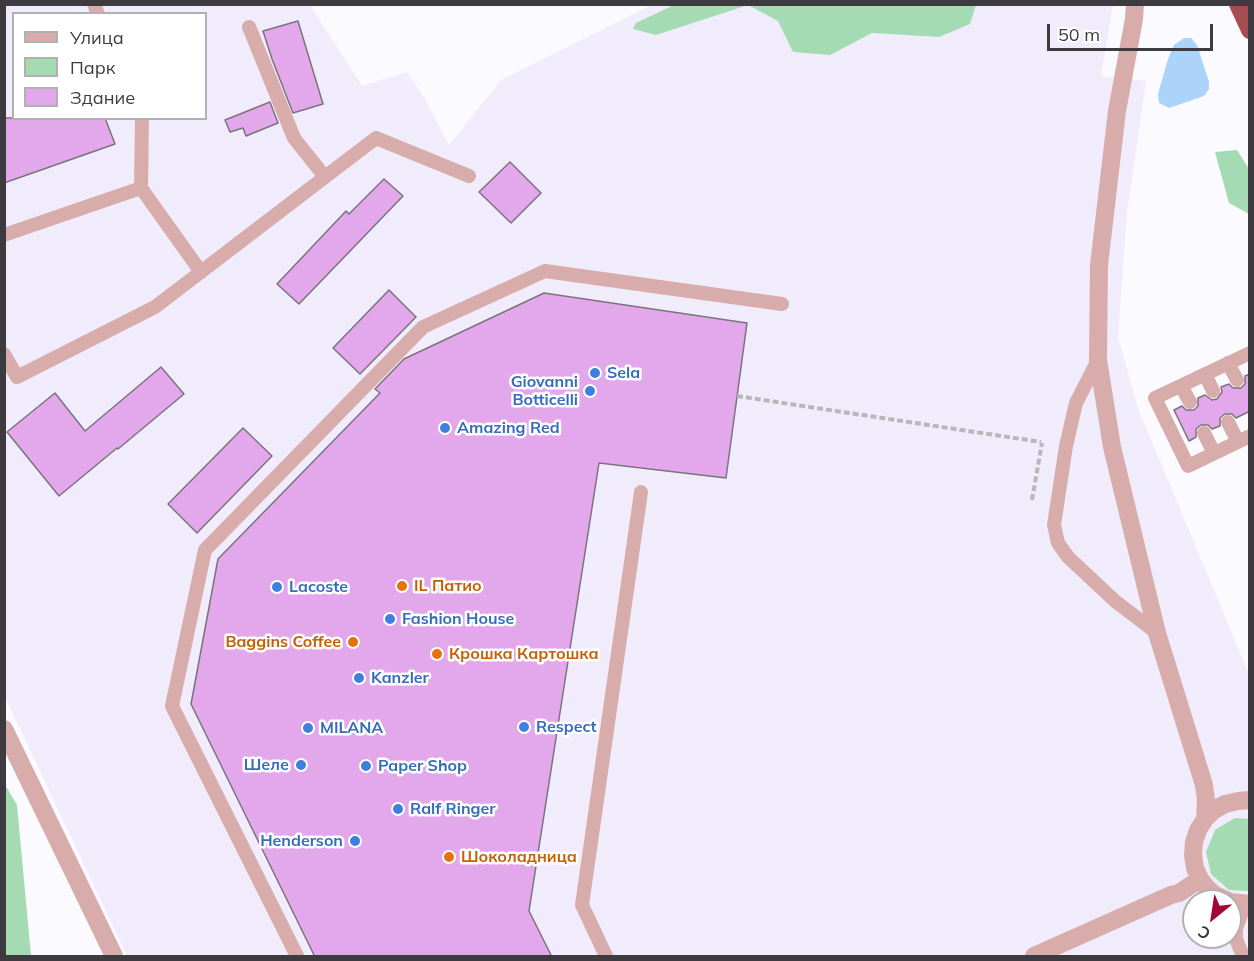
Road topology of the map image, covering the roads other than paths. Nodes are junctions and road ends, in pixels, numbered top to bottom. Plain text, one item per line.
1 (1136, 4) edge
2 (1238, 4) edge
3 (249, 27) dead end
4 (1250, 30) edge
5 (142, 120) edge
6 (469, 176) dead end
7 (325, 177) junction
8 (141, 188) junction
9 (4, 235) edge
10 (201, 272) junction
11 (782, 304) dead end
12 (1250, 353) edge
13 (4, 354) edge
14 (1098, 360) junction
15 (1228, 363) junction
16 (1205, 374) junction
17 (1236, 380) dead end
18 (1181, 386) junction
19 (1213, 391) dead end
20 (1190, 402) dead end
21 (1228, 422) dead end
22 (1204, 433) dead end
23 (1244, 439) edge
24 (1214, 453) junction
25 (640, 492) dead end
26 (1157, 633) junction
27 (4, 729) edge
28 (1250, 800) edge
29 (1205, 819) junction
30 (1200, 879) junction
31 (1208, 889) edge
32 (114, 957) edge
33 (297, 957) edge
34 (606, 957) edge
35 (1034, 957) edge

1 - 14 street
2 - 4 highway
3 - 7 lane
5 - 8 lane
6 - 7 lane
7 - 10 lane
8 - 9 lane
8 - 10 lane
10 - 13 lane
11 - 33 lane
12 - 15 lane
14 - 26 street
14 - 26 lane
15 - 16 lane
15 - 17 lane
16 - 18 lane
16 - 19 lane
18 - 20 lane
18 - 24 lane
21 - 23 lane
22 - 24 lane
23 - 24 lane
25 - 34 lane
26 - 29 street
27 - 32 street
28 - 29 street
29 - 30 street
30 - 31 street
30 - 35 street

